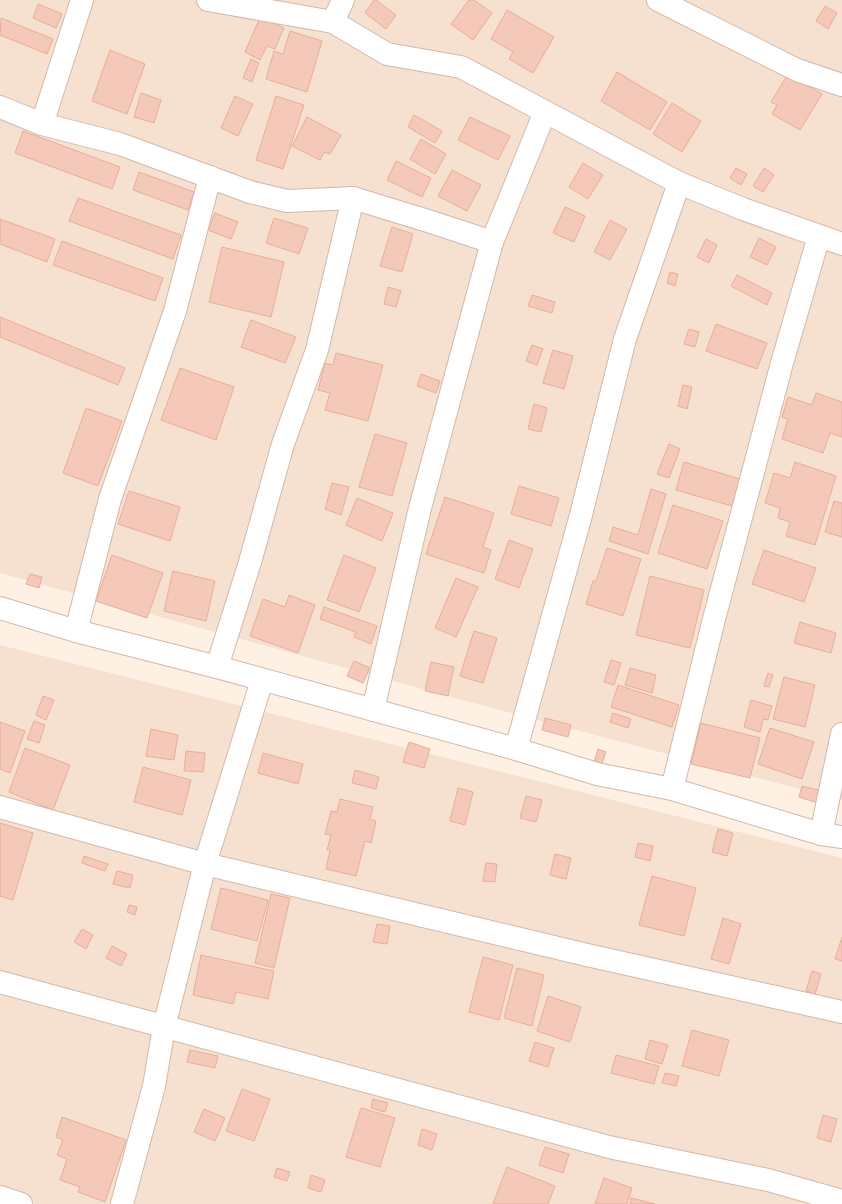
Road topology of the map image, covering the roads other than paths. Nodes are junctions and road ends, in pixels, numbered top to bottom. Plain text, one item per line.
1 (82, 0) edge
2 (208, 0) edge
3 (343, 0) edge
4 (658, 0) edge
5 (332, 22) junction
6 (842, 85) edge
7 (0, 107) edge
8 (545, 112) junction
9 (42, 124) junction
10 (210, 177) junction
11 (679, 183) junction
12 (353, 198) junction
13 (819, 236) junction
14 (492, 242) junction
15 (842, 244) edge
16 (0, 608) edge
17 (76, 631) junction
18 (217, 667) junction
19 (262, 680) junction
20 (373, 710) junction
21 (842, 734) edge
22 (516, 749) junction
23 (672, 790) junction
24 (0, 807) edge
25 (821, 834) junction
26 (842, 837) edge
27 (205, 864) junction
28 (0, 982) edge
29 (842, 1012) edge
30 (164, 1027) junction
31 (0, 1197) edge
32 (842, 1201) edge
33 (21, 1204) edge
34 (122, 1204) edge

1 - 9 street
2 - 5 street
3 - 5 street
4 - 6 street
5 - 8 street
7 - 9 street
8 - 11 street
8 - 14 street
9 - 10 street
10 - 12 street
10 - 17 street
11 - 13 street
11 - 22 street
12 - 14 street
12 - 18 street
13 - 15 street
13 - 23 street
14 - 20 street
16 - 17 street
17 - 18 street
18 - 19 street
19 - 20 street
19 - 27 street
20 - 22 street
21 - 25 street
22 - 23 street
23 - 25 street
24 - 27 street
25 - 26 street
27 - 29 street
27 - 30 street
28 - 30 street
30 - 32 street
30 - 34 street
31 - 33 street

